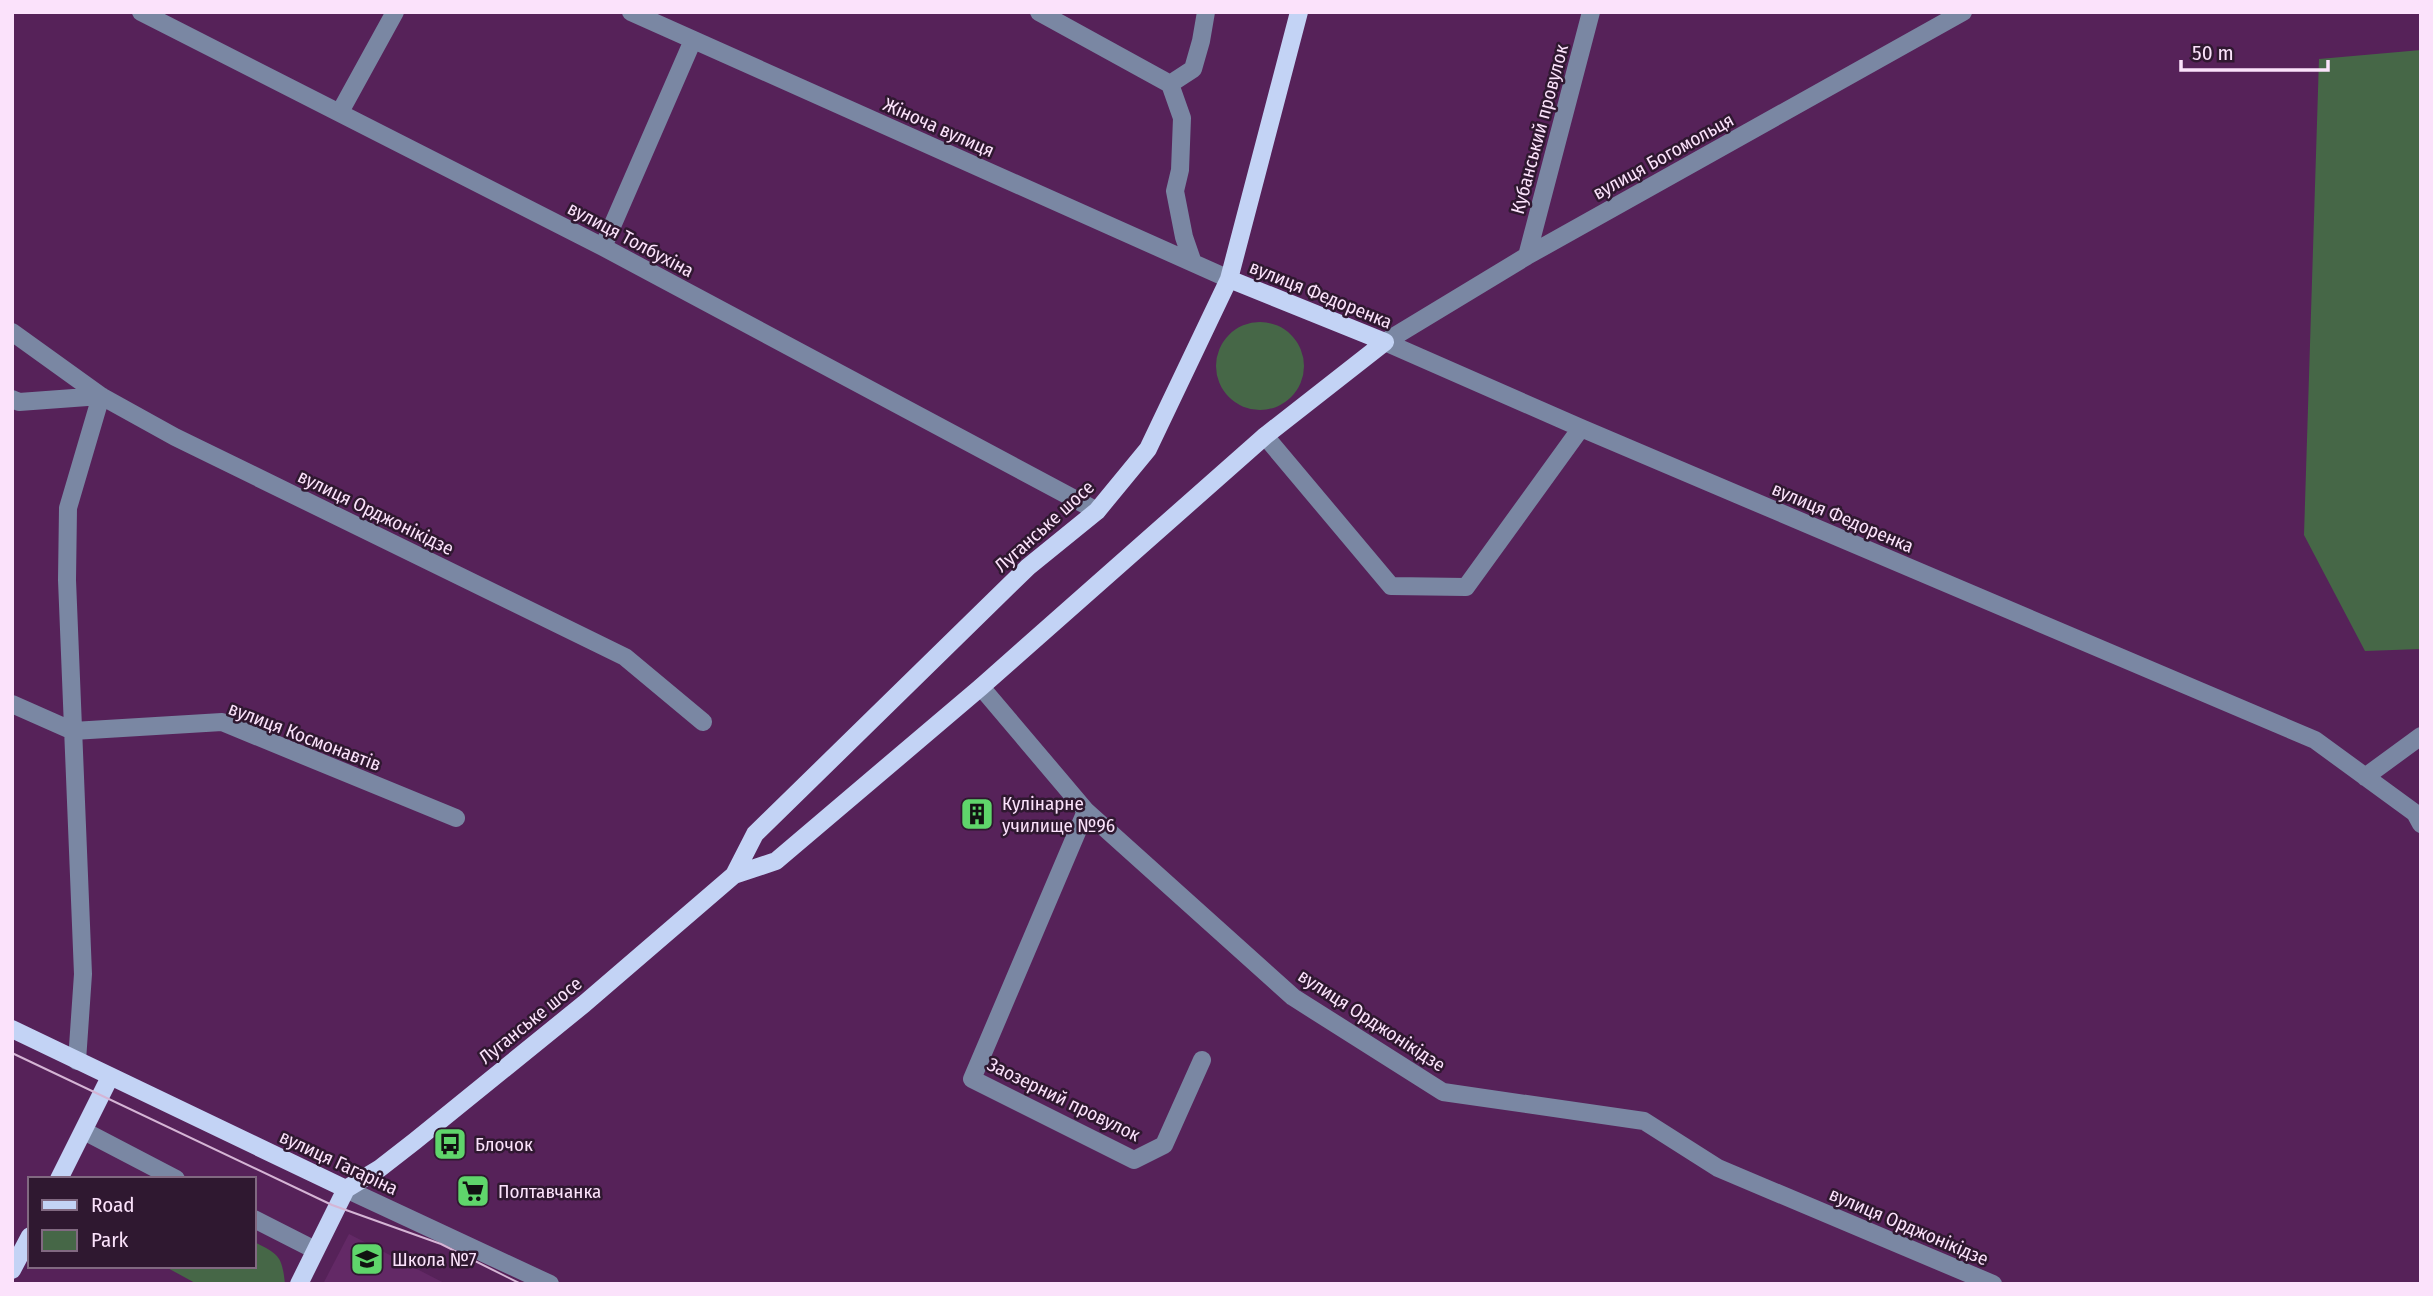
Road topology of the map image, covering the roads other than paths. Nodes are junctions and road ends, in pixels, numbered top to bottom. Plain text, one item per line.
1 (141, 12) edge
2 (395, 12) edge
3 (631, 12) edge
4 (1040, 12) edge
5 (1206, 12) edge
6 (1298, 12) edge
7 (1591, 12) edge
8 (1964, 12) edge
9 (693, 40) junction
10 (1170, 84) junction
11 (340, 112) junction
12 (603, 247) junction
13 (1527, 256) junction
14 (1193, 263) junction
15 (1229, 279) junction
16 (12, 332) edge
17 (1385, 342) junction
18 (101, 396) junction
19 (12, 399) edge
20 (1581, 428) junction
21 (1265, 436) junction
22 (1097, 511) junction
23 (981, 687) junction
24 (12, 704) edge
25 (703, 722) dead end
26 (74, 731) junction
27 (2421, 736) edge
28 (2365, 777) junction
29 (1086, 811) junction
30 (456, 818) dead end
31 (2421, 824) edge
32 (734, 875) junction
33 (12, 1030) edge
34 (1202, 1060) dead end
35 (78, 1061) junction
36 (110, 1077) junction
37 (84, 1131) junction
38 (60, 1177) edge
39 (172, 1177) edge
40 (346, 1189) junction
41 (256, 1220) edge
42 (28, 1240) edge
43 (315, 1250) junction
44 (12, 1270) edge
45 (299, 1284) edge
46 (550, 1284) edge
47 (1993, 1284) edge

1 - 11 street, вулиця Толбухіна
2 - 11 street
3 - 9 street, Жіноча вулиця
4 - 10 street
5 - 10 street
6 - 15 main road, Луганське шосе
7 - 13 street, Кубанський провулок
8 - 13 street, вулиця Богомольця
9 - 12 street
9 - 14 street, Жіноча вулиця
10 - 14 street
11 - 12 street, вулиця Толбухіна
12 - 22 street, вулиця Толбухіна
13 - 17 street, вулиця Богомольця
14 - 15 street, Жіноча вулиця
15 - 17 main road, вулиця Федоренка
15 - 22 main road, Луганське шосе
16 - 18 street, вулиця Орджонікідзе
17 - 20 street, вулиця Федоренка
17 - 21 main road, Луганське шосе
18 - 19 street
18 - 25 street, вулиця Орджонікідзе
18 - 26 street
20 - 21 street
20 - 28 street, вулиця Федоренка
21 - 23 main road, Луганське шосе
22 - 32 main road, Луганське шосе
23 - 29 street, вулиця Орджонікідзе
23 - 32 main road, Луганське шосе
24 - 26 street, вулиця Космонавтів
26 - 30 street, вулиця Космонавтів
26 - 35 street
27 - 28 street
28 - 31 street, вулиця Федоренка
29 - 34 street, Заозерний провулок
29 - 47 street, вулиця Орджонікідзе
32 - 40 main road, Луганське шосе
33 - 35 main road
35 - 36 main road, вулиця Гагаріна
36 - 37 main road
36 - 40 main road, вулиця Гагаріна
37 - 38 main road
37 - 39 street
40 - 43 main road
40 - 46 street, вулиця Гагаріна
41 - 43 street
42 - 44 main road
43 - 45 main road

